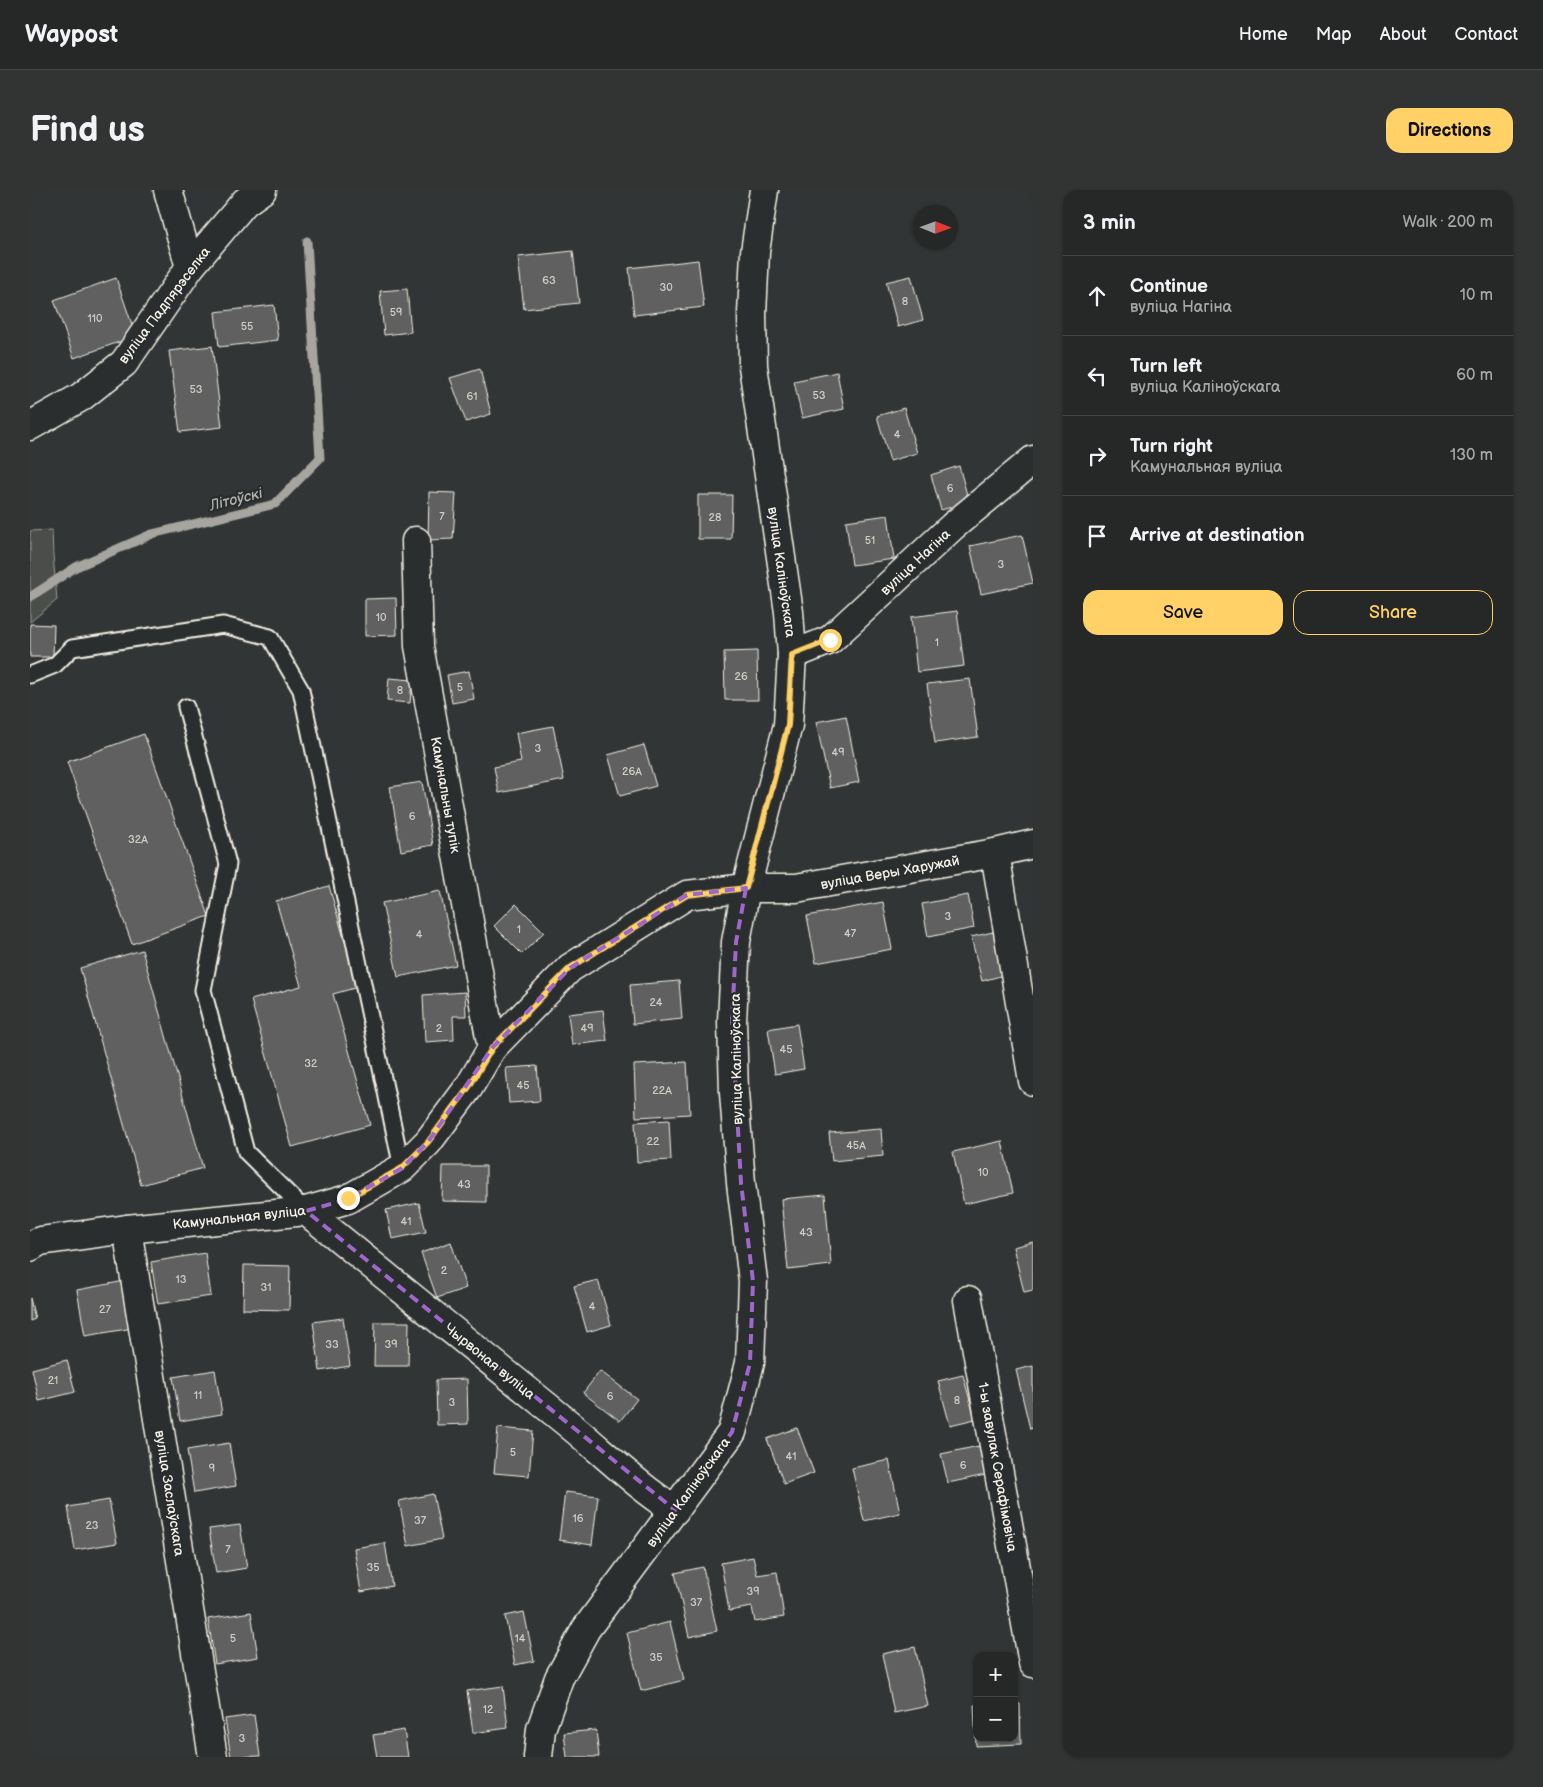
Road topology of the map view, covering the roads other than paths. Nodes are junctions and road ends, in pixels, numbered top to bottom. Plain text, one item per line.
1 (168, 190) edge
2 (262, 190) edge
3 (764, 190) edge
4 (190, 267) junction
5 (30, 426) edge
6 (1033, 460) edge
7 (416, 540) dead end
8 (792, 655) junction
9 (30, 675) edge
10 (186, 707) dead end
11 (1033, 844) edge
12 (995, 853) junction
13 (746, 888) junction
14 (492, 1048) junction
15 (1033, 1081) edge
16 (402, 1168) junction
17 (306, 1211) junction
18 (128, 1229) junction
19 (30, 1247) edge
20 (968, 1300) dead end
21 (675, 1510) junction
22 (1033, 1663) edge
23 (213, 1757) edge
24 (538, 1757) edge

1 - 4 street
2 - 4 street, вуліца Падпярэселка
3 - 8 street, вуліца Каліноўскага
4 - 5 street, вуліца Падпярэселка
6 - 8 street, вуліца Нагіна
7 - 14 street, Камунальны тупік
8 - 13 street, вуліца Каліноўскага
9 - 16 lane
10 - 17 lane
11 - 12 street, вуліца Веры Харужай
12 - 13 street, вуліца Веры Харужай
12 - 15 street
13 - 14 street, Камунальная вуліца
13 - 21 street, вуліца Каліноўскага
14 - 16 street, Камунальная вуліца
16 - 17 street, Камунальная вуліца
17 - 18 street, Камунальная вуліца
17 - 21 street, Чырвоная вуліца
18 - 19 street, Камунальная вуліца
18 - 23 street, вуліца Заслаўскага
20 - 22 street, 1-ы завулак Серафімовіча
21 - 24 street, вуліца Каліноўскага

